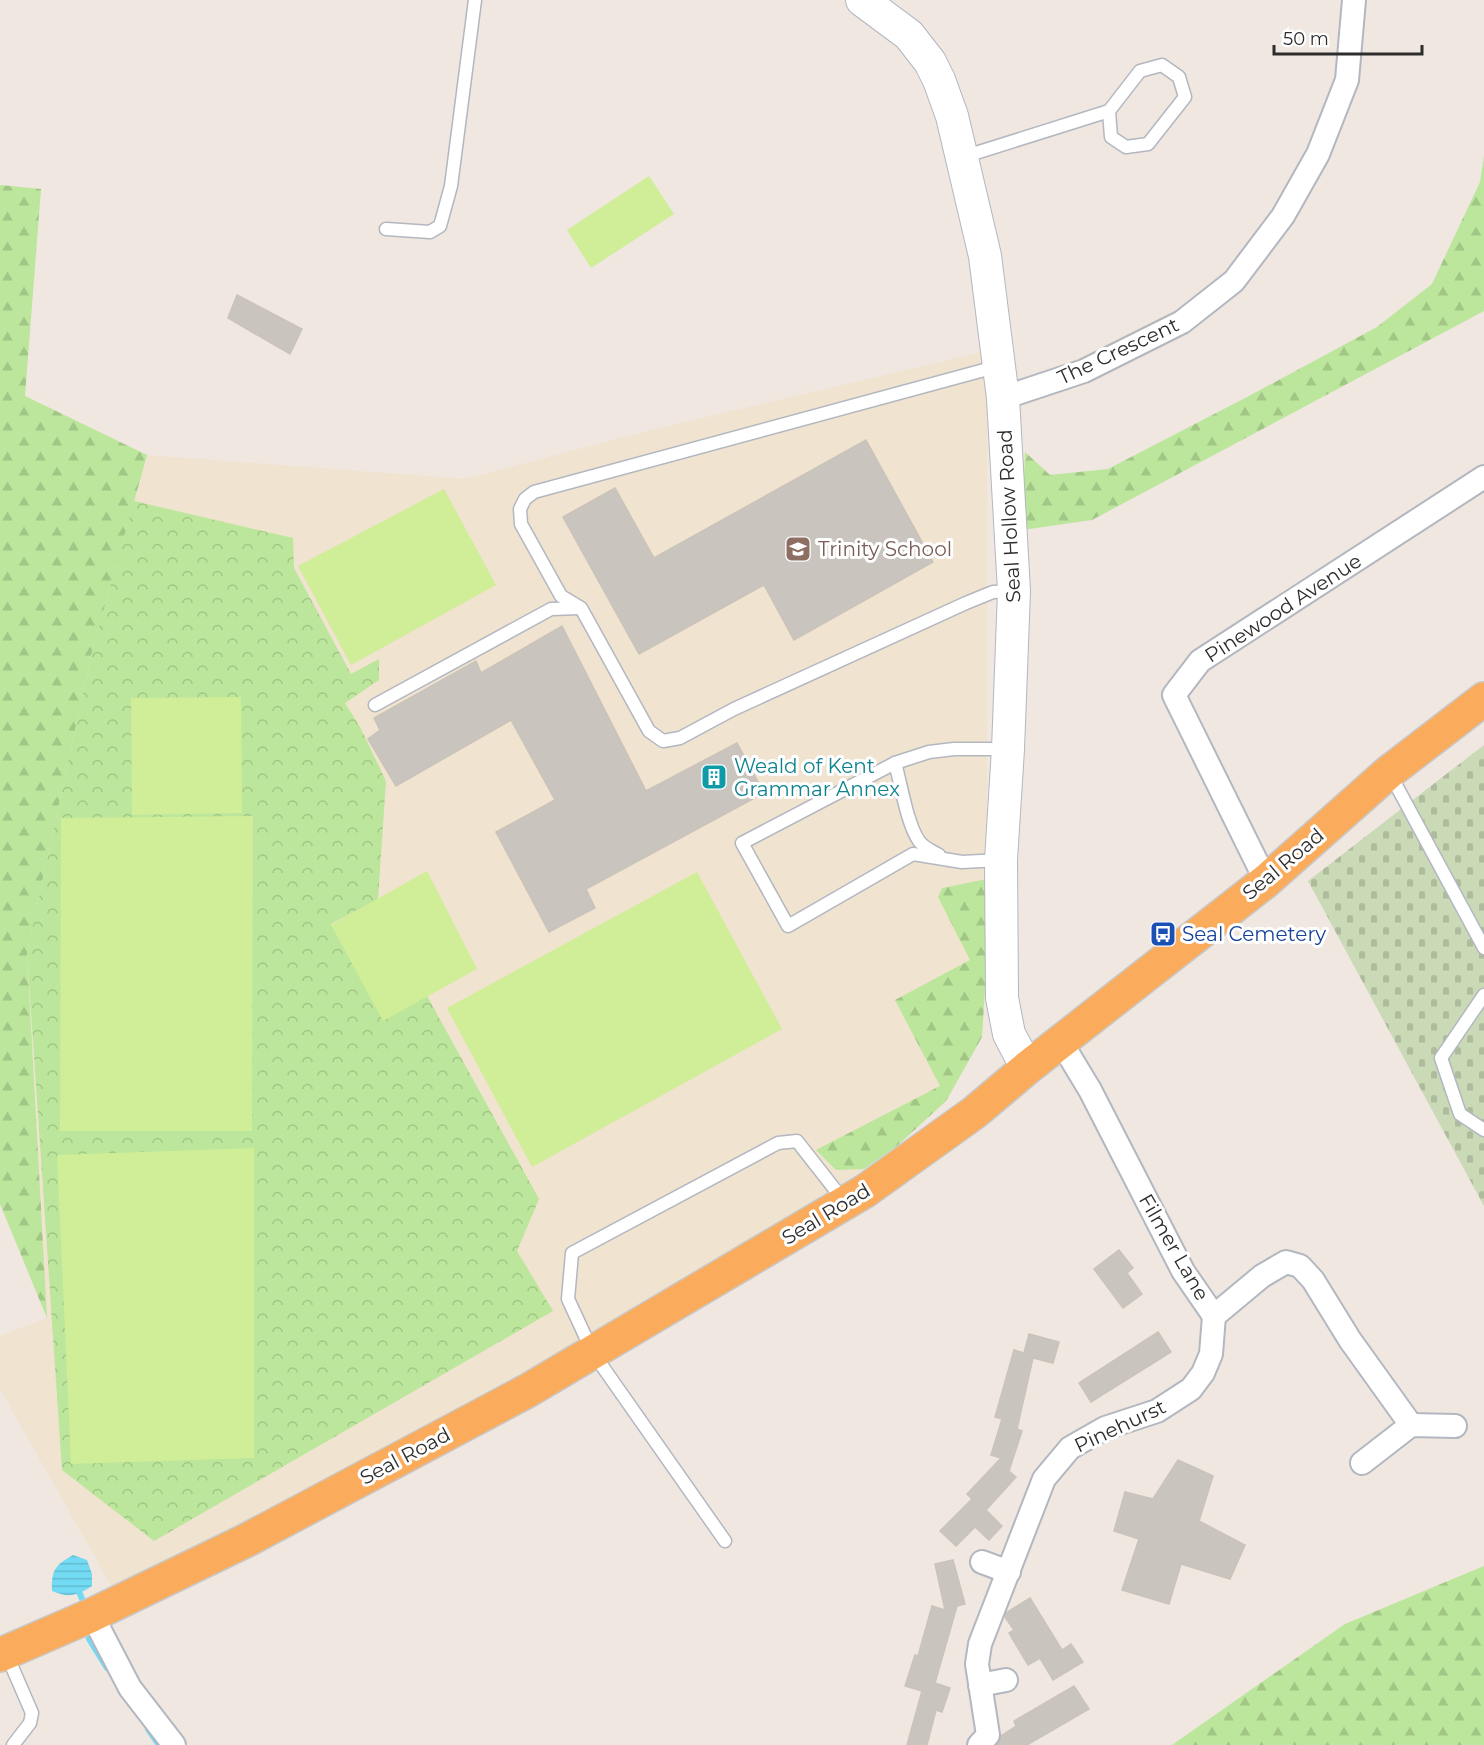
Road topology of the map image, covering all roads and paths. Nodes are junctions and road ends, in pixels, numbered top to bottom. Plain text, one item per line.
1 (475, 0) edge
2 (862, 0) edge
3 (1353, 0) edge
4 (1109, 111) junction
5 (963, 157) junction
6 (386, 229) dead end
7 (999, 366) junction
8 (1003, 398) junction
9 (1484, 477) edge
10 (1014, 591) junction
11 (581, 608) junction
12 (1484, 699) edge
13 (375, 705) dead end
14 (1008, 749) junction
15 (895, 763) junction
16 (1389, 772) junction
17 (945, 858) junction
18 (1001, 860) junction
19 (1266, 881) junction
20 (1484, 948) edge
21 (1484, 995) edge
22 (1061, 1042) junction
23 (1027, 1068) junction
24 (1484, 1130) edge
25 (846, 1203) junction
26 (1214, 1316) junction
27 (593, 1353) junction
28 (1411, 1425) junction
29 (1455, 1426) dead end
30 (1362, 1463) dead end
31 (725, 1541) dead end
32 (982, 1562) dead end
33 (1010, 1572) junction
34 (92, 1615) junction
35 (3, 1653) edge
36 (1006, 1680) dead end
37 (980, 1685) junction
38 (26, 1740) edge
39 (13, 1745) edge
40 (174, 1745) edge
41 (979, 1745) edge

1 - 6 lane
2 - 5 main road, Seal Hollow Road
3 - 8 street, The Crescent
4 - 4 lane
4 - 5 lane
5 - 7 main road, Seal Hollow Road
7 - 8 main road, Seal Hollow Road
7 - 11 lane
8 - 10 main road, Seal Hollow Road
9 - 19 street, Pinewood Avenue
10 - 11 lane
10 - 14 main road, Seal Hollow Road
11 - 13 lane
12 - 16 highway, Seal Road
14 - 15 lane
14 - 18 main road, Seal Hollow Road
15 - 17 lane
15 - 17 lane
16 - 19 highway, Seal Road
16 - 20 lane
17 - 18 lane
18 - 23 main road, Seal Hollow Road
19 - 22 highway, Seal Road
21 - 24 lane
22 - 23 highway, Seal Road
22 - 26 street, Filmer Lane
23 - 25 highway, Seal Road
25 - 27 highway, Seal Road
25 - 27 lane
26 - 28 street, Filmer Lane
26 - 33 street, Pinehurst
27 - 31 lane
27 - 34 highway, Seal Road
28 - 29 street
28 - 30 street
32 - 33 street
33 - 37 street, Pinehurst
34 - 35 highway, Seal Road
34 - 40 street
35 - 38 lane
36 - 37 street
37 - 41 street, Pinehurst
38 - 39 lane

